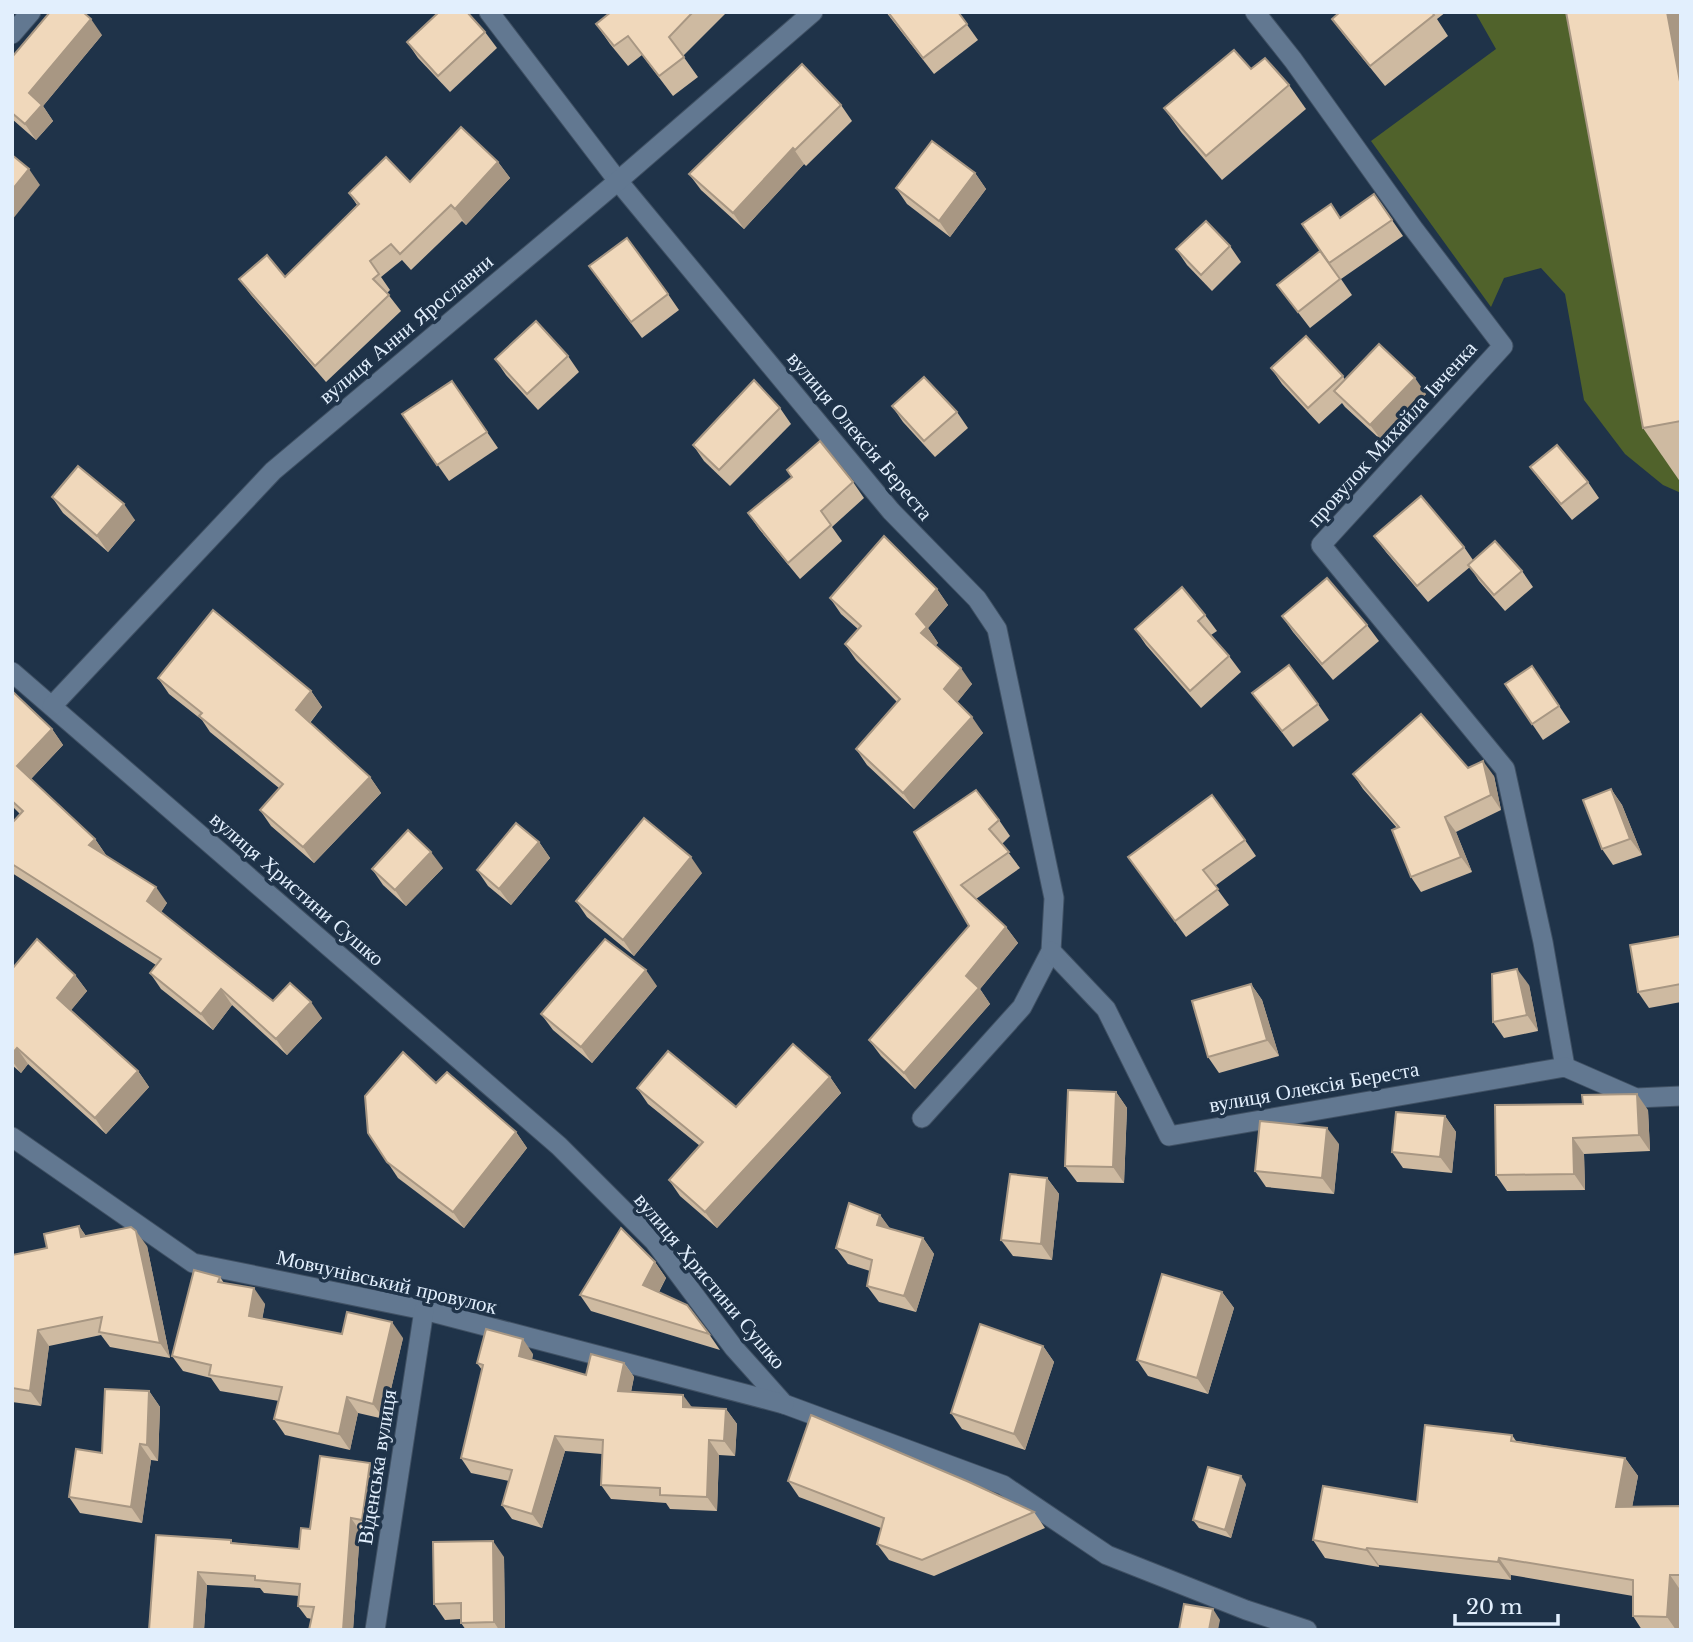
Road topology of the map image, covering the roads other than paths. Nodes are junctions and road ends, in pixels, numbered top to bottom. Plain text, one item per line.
1 (31, 12) edge
2 (489, 12) edge
3 (813, 12) edge
4 (1255, 12) edge
5 (12, 34) edge
6 (618, 181) junction
7 (12, 672) edge
8 (52, 706) junction
9 (1051, 951) junction
10 (1565, 1068) junction
11 (1681, 1096) edge
12 (922, 1118) dead end
13 (12, 1137) edge
14 (424, 1310) junction
15 (784, 1404) junction
16 (375, 1630) edge
17 (1307, 1630) edge

1 - 5 street
2 - 6 street, вулиця Олексія Береста
3 - 6 street, вулиця Анни Ярославни
4 - 10 street, провулок Михайла Івченка
6 - 8 street, вулиця Анни Ярославни
6 - 9 street, вулиця Олексія Береста
7 - 8 street, вулиця Христини Сушко
8 - 15 street, вулиця Христини Сушко
9 - 10 street, вулиця Олексія Береста
9 - 12 street, вулиця Олексія Береста
10 - 11 street
13 - 14 street, Мовчунівський провулок
14 - 15 street, Мовчунівський провулок
14 - 16 street, Віденська вулиця
15 - 17 street, вулиця Христини Сушко

